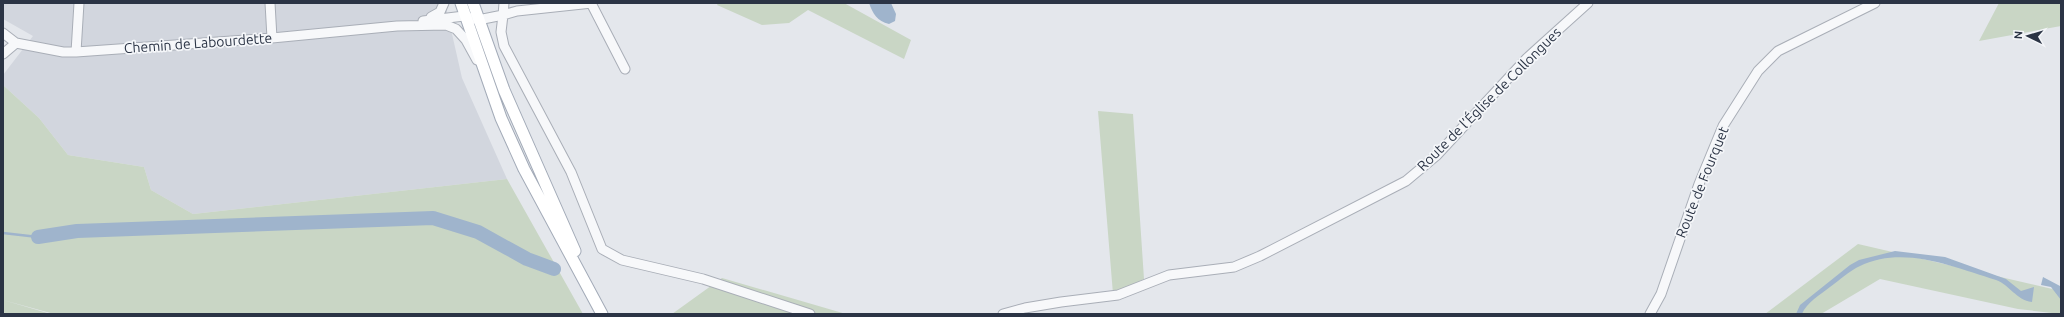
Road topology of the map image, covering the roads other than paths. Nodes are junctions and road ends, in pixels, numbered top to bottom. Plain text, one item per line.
1 (79, 3) edge
2 (270, 3) edge
3 (444, 3) edge
4 (461, 3) edge
5 (473, 3) edge
6 (504, 3) edge
7 (592, 3) edge
8 (1588, 3) edge
9 (1875, 3) edge
10 (503, 15) junction
11 (464, 16) junction
12 (478, 20) junction
13 (397, 26) junction
14 (3, 33) edge
15 (272, 38) junction
16 (16, 43) junction
17 (76, 52) junction
18 (3, 54) edge
19 (625, 69) dead end
20 (484, 72) junction
21 (600, 311) edge
22 (810, 314) edge
23 (1003, 314) edge
24 (1650, 314) edge

1 - 17 street
2 - 15 street
3 - 13 street
4 - 11 main road
5 - 12 main road
6 - 10 street
7 - 10 street
7 - 19 street
8 - 23 street, Route de l’Église de Collongues
9 - 24 street, Route de Fourquet
10 - 12 street
10 - 22 street
11 - 12 street
11 - 13 street
11 - 20 main road
12 - 21 main road
13 - 15 street, Chemin de Labourdette
13 - 20 street
14 - 16 street, Chemin de Labourdette
15 - 17 street, Chemin de Labourdette
16 - 17 street, Chemin de Labourdette
16 - 18 street
20 - 21 main road

